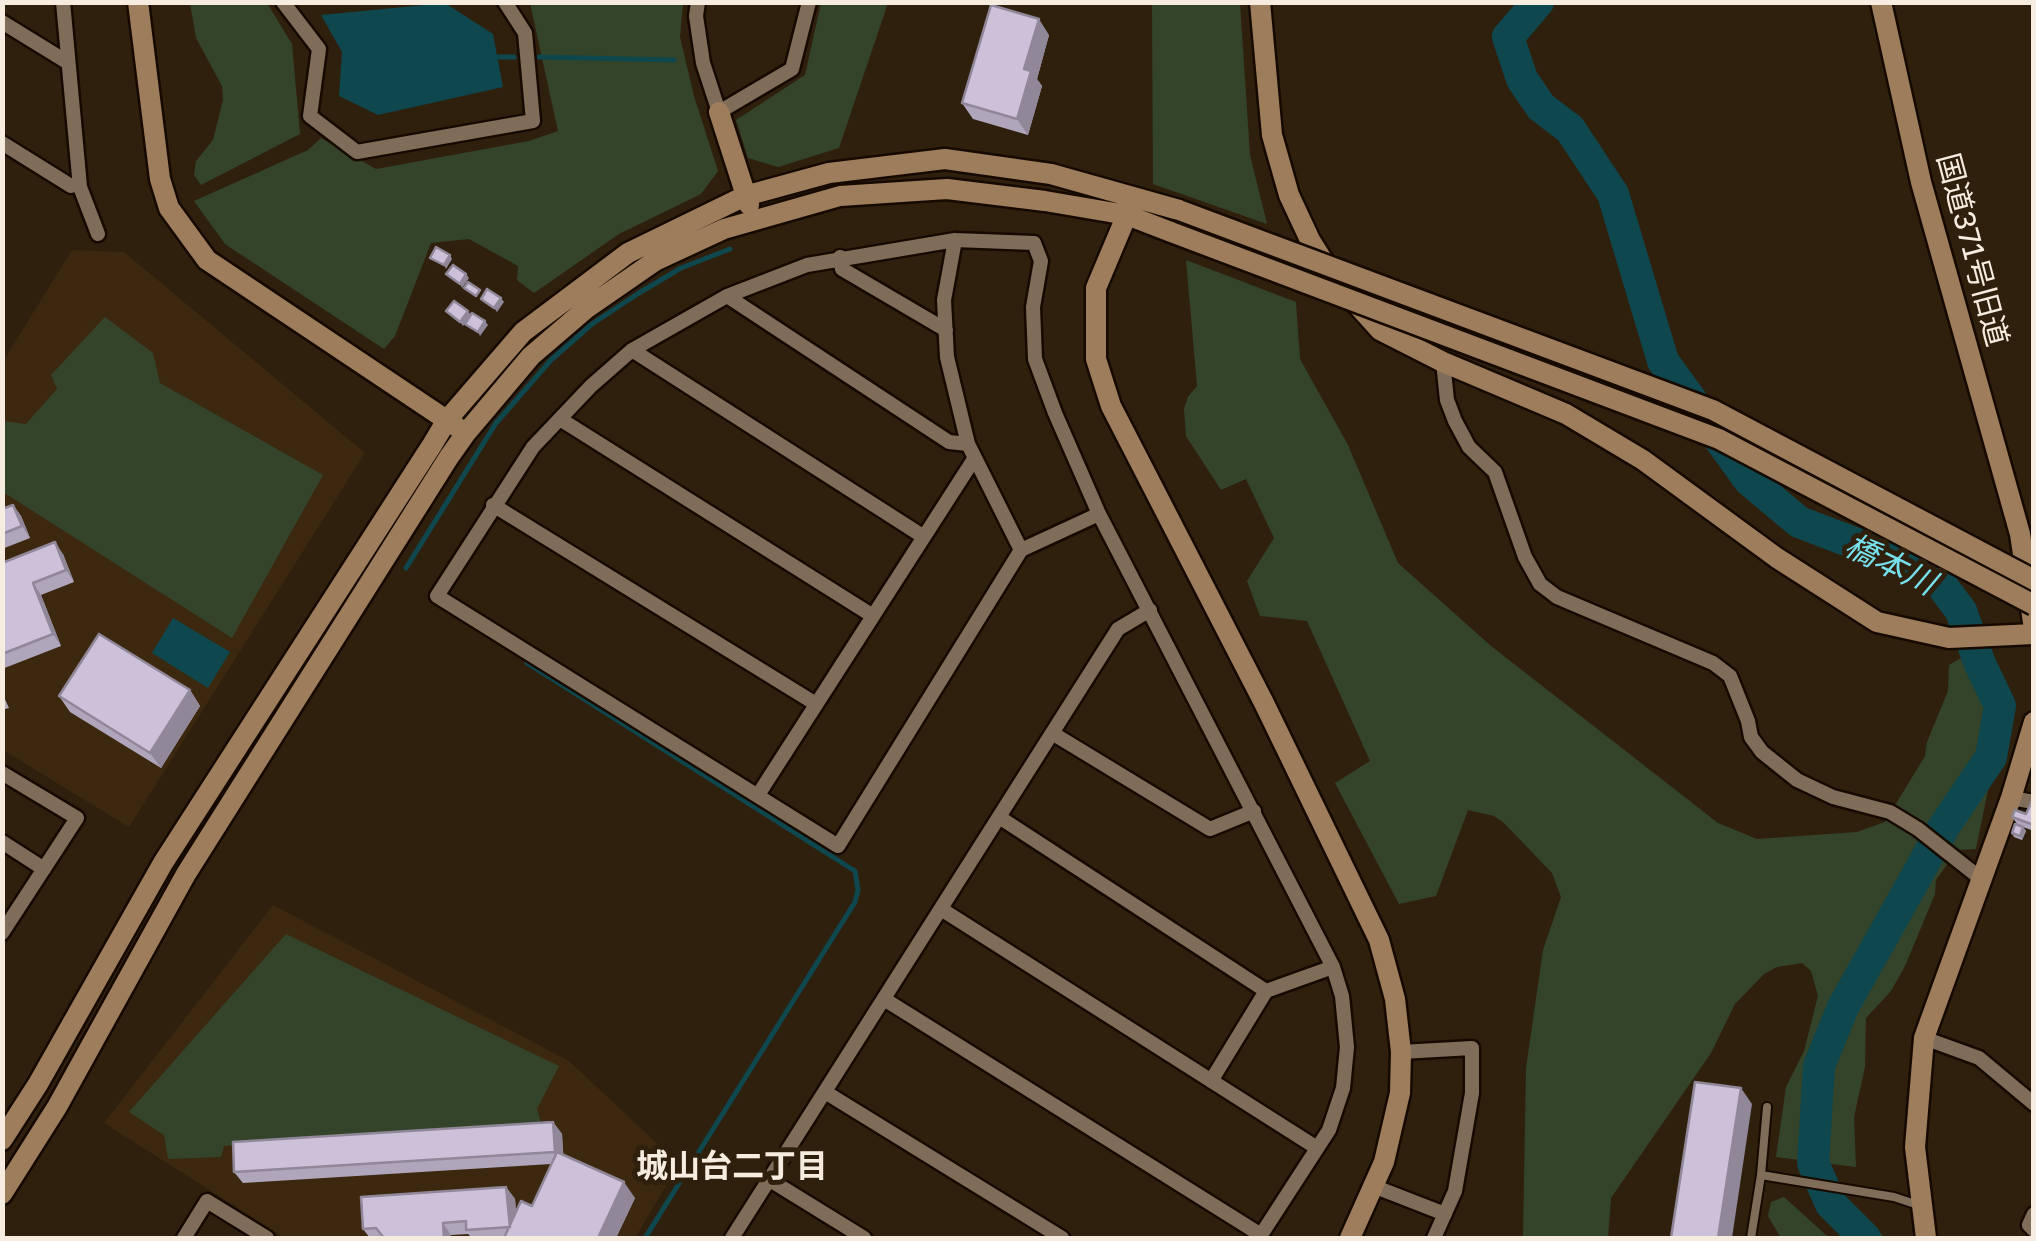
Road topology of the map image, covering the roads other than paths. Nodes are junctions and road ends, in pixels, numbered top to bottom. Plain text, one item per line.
1 (63, 2) edge
2 (138, 2) edge
3 (284, 2) edge
4 (504, 2) edge
5 (698, 2) edge
6 (808, 2) edge
7 (1260, 2) edge
8 (1881, 2) edge
9 (2, 22) edge
10 (68, 62) junction
11 (719, 112) junction
12 (2, 143) edge
13 (71, 186) dead end
14 (745, 196) junction
15 (1130, 206) junction
16 (755, 221) junction
17 (98, 234) dead end
18 (955, 240) junction
19 (840, 257) junction
20 (727, 296) junction
21 (946, 330) junction
22 (632, 350) junction
23 (1443, 362) junction
24 (560, 419) junction
25 (448, 420) junction
26 (466, 433) junction
27 (968, 444) junction
28 (974, 459) junction
29 (493, 505) junction
30 (1099, 514) junction
31 (924, 537) junction
32 (1021, 550) junction
33 (2034, 580) edge
34 (2034, 606) edge
35 (1150, 610) junction
36 (872, 616) junction
37 (2034, 631) edge
38 (816, 704) junction
39 (2034, 722) edge
40 (1052, 733) junction
41 (2, 773) edge
42 (758, 795) junction
43 (2011, 798) junction
44 (2034, 802) edge
45 (1254, 811) junction
46 (999, 818) junction
47 (2, 842) edge
48 (44, 869) junction
49 (1980, 878) junction
50 (940, 909) junction
51 (2, 933) edge
52 (1333, 966) junction
53 (1266, 991) junction
54 (884, 999) junction
55 (1924, 1038) junction
56 (1401, 1052) junction
57 (1211, 1081) junction
58 (825, 1092) junction
59 (2034, 1104) edge
60 (1767, 1107) dead end
61 (2, 1140) edge
62 (1317, 1148) junction
63 (1761, 1175) junction
64 (770, 1180) junction
65 (1373, 1186) junction
66 (2, 1194) edge
67 (1922, 1206) junction
68 (1444, 1214) junction
69 (2034, 1214) edge
70 (2034, 1230) edge
71 (1260, 1237) edge
72 (184, 1238) edge
73 (267, 1238) edge
74 (732, 1238) edge
75 (864, 1238) edge
76 (1062, 1238) edge
77 (1350, 1238) edge
78 (1434, 1238) edge
79 (1751, 1238) edge
80 (1926, 1238) edge

1 - 10 street
2 - 25 street
3 - 4 street
5 - 11 street
6 - 11 street
7 - 23 street
8 - 37 street, 国道371号旧道
9 - 10 street
10 - 17 street
11 - 14 street
12 - 13 street
14 - 15 street
14 - 16 street
14 - 25 street
15 - 16 street
15 - 33 street, bridge
15 - 34 street, bridge
15 - 56 street
16 - 26 street
18 - 19 street
18 - 21 street
18 - 30 street
19 - 20 street
19 - 21 street
20 - 22 street
20 - 27 street
21 - 27 street
22 - 24 street
22 - 31 street
23 - 37 street
23 - 49 street
24 - 29 street
24 - 36 street
25 - 26 street
25 - 61 street
26 - 66 street
27 - 28 street
28 - 31 street
28 - 32 street
29 - 38 street
29 - 42 street
30 - 32 street
30 - 35 street
31 - 36 street
32 - 42 street
35 - 40 street
35 - 45 street
36 - 38 street
38 - 42 street
39 - 43 street
40 - 45 street
40 - 46 street
41 - 48 street
43 - 44 street
43 - 49 street
45 - 52 street
46 - 50 street
46 - 53 street
47 - 48 street
48 - 51 street
49 - 55 street
50 - 54 street
50 - 57 street
52 - 53 street
52 - 62 street
53 - 57 street
54 - 58 street
54 - 71 street
55 - 59 street
55 - 67 street
56 - 65 street
56 - 68 street
57 - 62 street
58 - 64 street
58 - 76 street
60 - 63 lane
62 - 71 street
63 - 67 lane
63 - 79 lane
64 - 74 street
64 - 75 street
65 - 68 street
65 - 77 street
67 - 80 street
68 - 78 street
69 - 70 street
72 - 73 street

